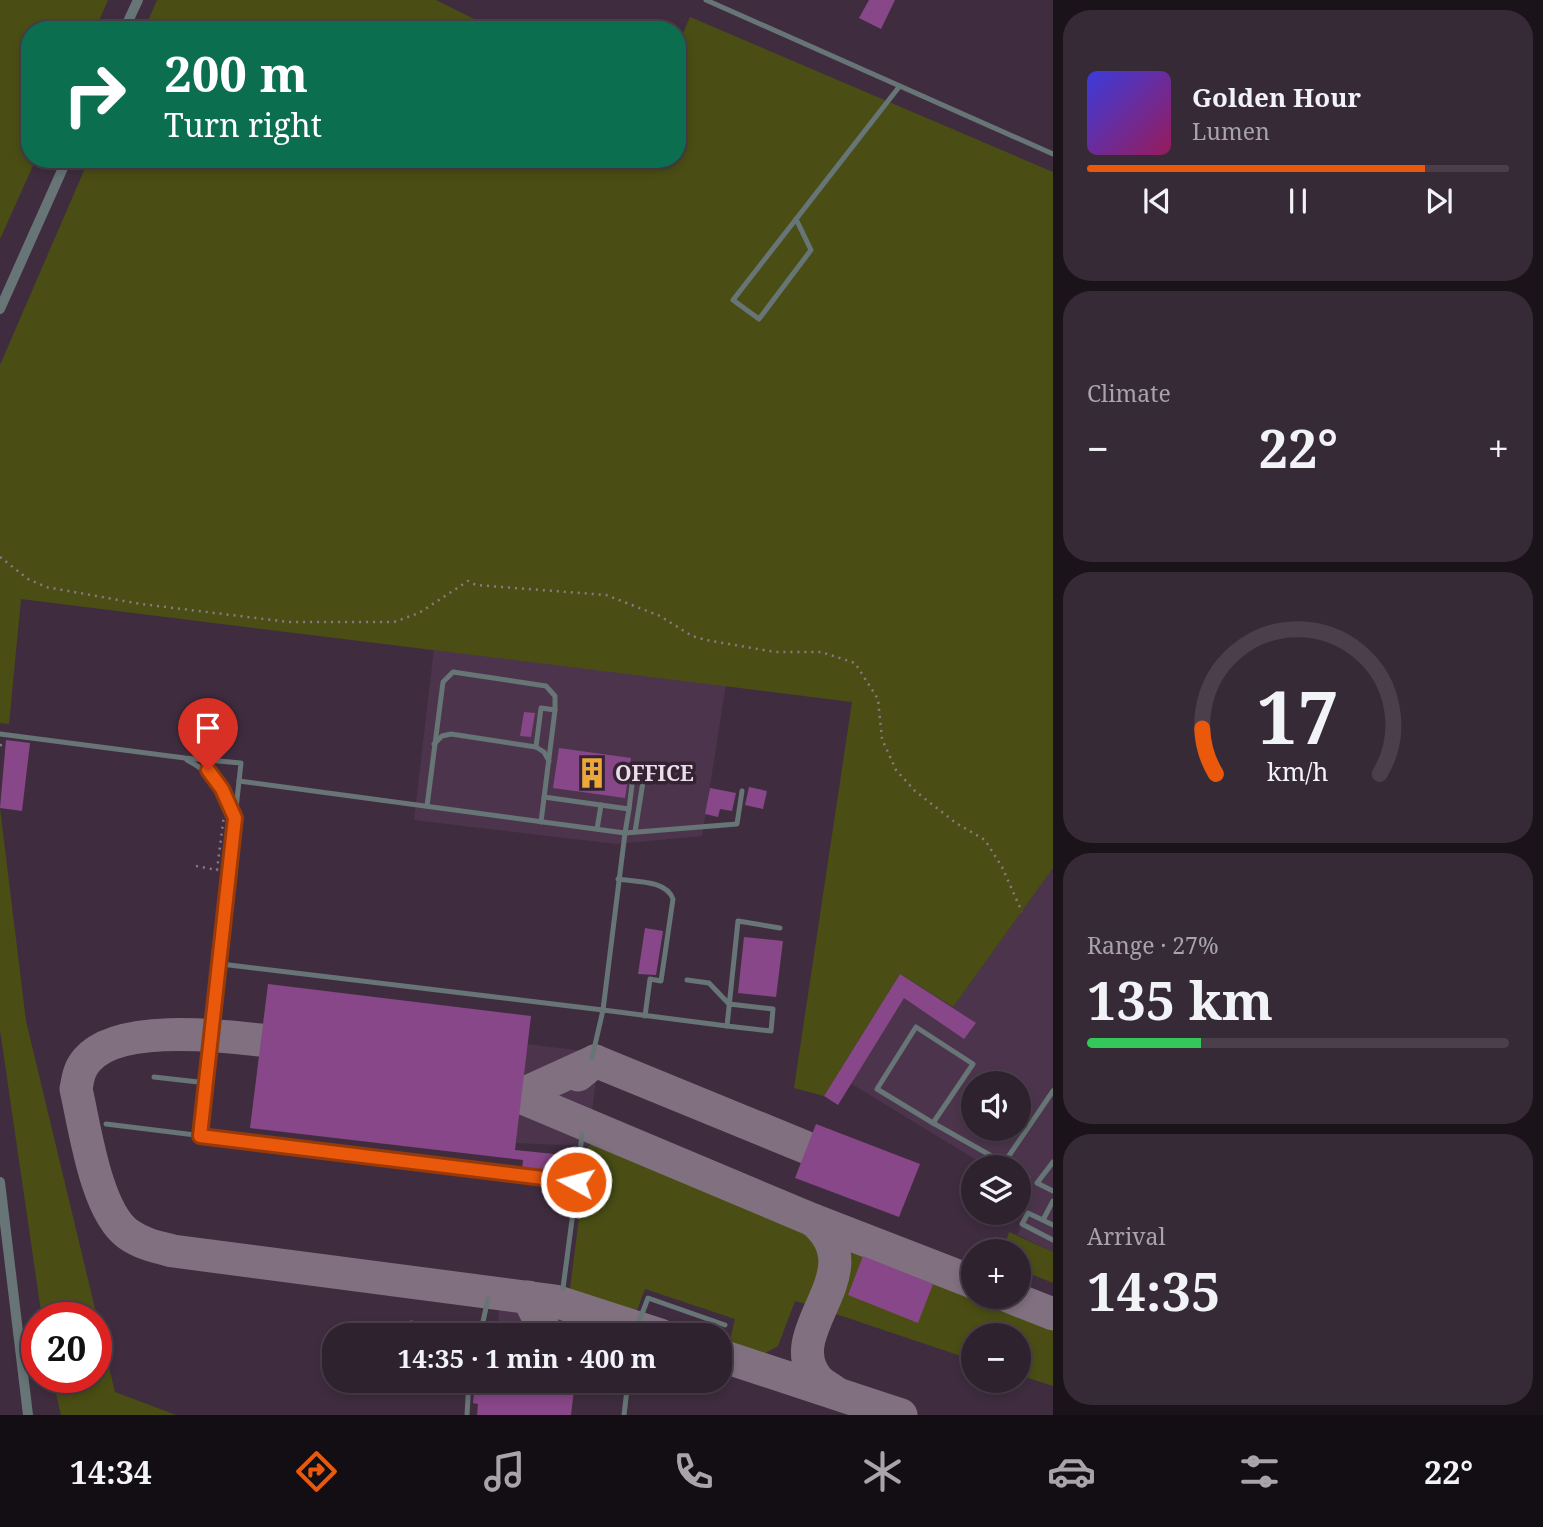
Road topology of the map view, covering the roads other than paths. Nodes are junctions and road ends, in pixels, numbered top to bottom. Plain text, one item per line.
1 (138, 0) edge
2 (706, 0) edge
3 (128, 21) edge
4 (898, 86) junction
5 (1053, 154) edge
6 (63, 168) edge
7 (796, 219) junction
8 (0, 309) edge
9 (555, 710) junction
10 (0, 734) edge
11 (434, 744) junction
12 (536, 747) junction
13 (185, 758) junction
14 (549, 761) junction
15 (239, 782) junction
16 (742, 790) dead end
17 (544, 797) junction
18 (601, 805) junction
19 (427, 806) junction
20 (629, 809) junction
21 (235, 818) junction
22 (541, 822) junction
23 (597, 829) junction
24 (635, 832) junction
25 (625, 833) junction
26 (618, 879) junction
27 (779, 928) dead end
28 (220, 964) junction
29 (687, 980) dead end
30 (729, 1004) junction
31 (603, 1010) junction
32 (645, 1016) junction
33 (727, 1026) junction
34 (592, 1058) dead end
35 (154, 1077) dead end
36 (207, 1083) junction
37 (1053, 1091) edge
38 (933, 1123) junction
39 (106, 1124) dead end
40 (582, 1134) dead end
41 (200, 1136) junction
42 (990, 1155) edge
43 (1009, 1155) edge
44 (1053, 1162) edge
45 (0, 1182) edge
46 (576, 1182) junction
47 (1053, 1191) edge
48 (1053, 1201) edge
49 (1042, 1220) junction
50 (1053, 1225) edge
51 (1053, 1240) edge
52 (563, 1289) dead end
53 (488, 1300) dead end
54 (483, 1323) edge
55 (639, 1323) edge
56 (719, 1323) edge
57 (468, 1393) edge
58 (627, 1393) edge
59 (28, 1415) edge
60 (467, 1415) edge
61 (625, 1415) edge

1 - 3 street
2 - 4 lane
4 - 5 lane
4 - 7 lane
6 - 8 street
7 - 7 lane
9 - 11 lane
9 - 12 lane
9 - 14 lane
10 - 13 lane
11 - 12 lane
11 - 19 lane
12 - 14 lane
13 - 15 lane
13 - 21 lane
14 - 17 lane
15 - 19 lane
15 - 21 lane
16 - 24 lane
17 - 18 lane
17 - 22 lane
18 - 20 lane
18 - 23 lane
19 - 22 lane
20 - 24 lane
20 - 25 lane
21 - 28 lane
22 - 23 lane
23 - 25 lane
24 - 25 lane
25 - 26 lane
26 - 31 lane
26 - 32 lane
27 - 30 lane
28 - 31 lane
28 - 36 lane
29 - 30 lane
30 - 33 lane
30 - 33 lane
31 - 32 lane
31 - 34 lane
32 - 33 lane
35 - 36 lane
36 - 41 lane
37 - 43 lane
38 - 38 lane
38 - 42 lane
39 - 41 lane
40 - 46 lane
41 - 46 lane
44 - 47 lane
45 - 59 street
46 - 52 lane
48 - 49 lane
49 - 50 lane
49 - 51 lane
53 - 54 lane
55 - 56 lane
57 - 60 lane
58 - 61 lane

